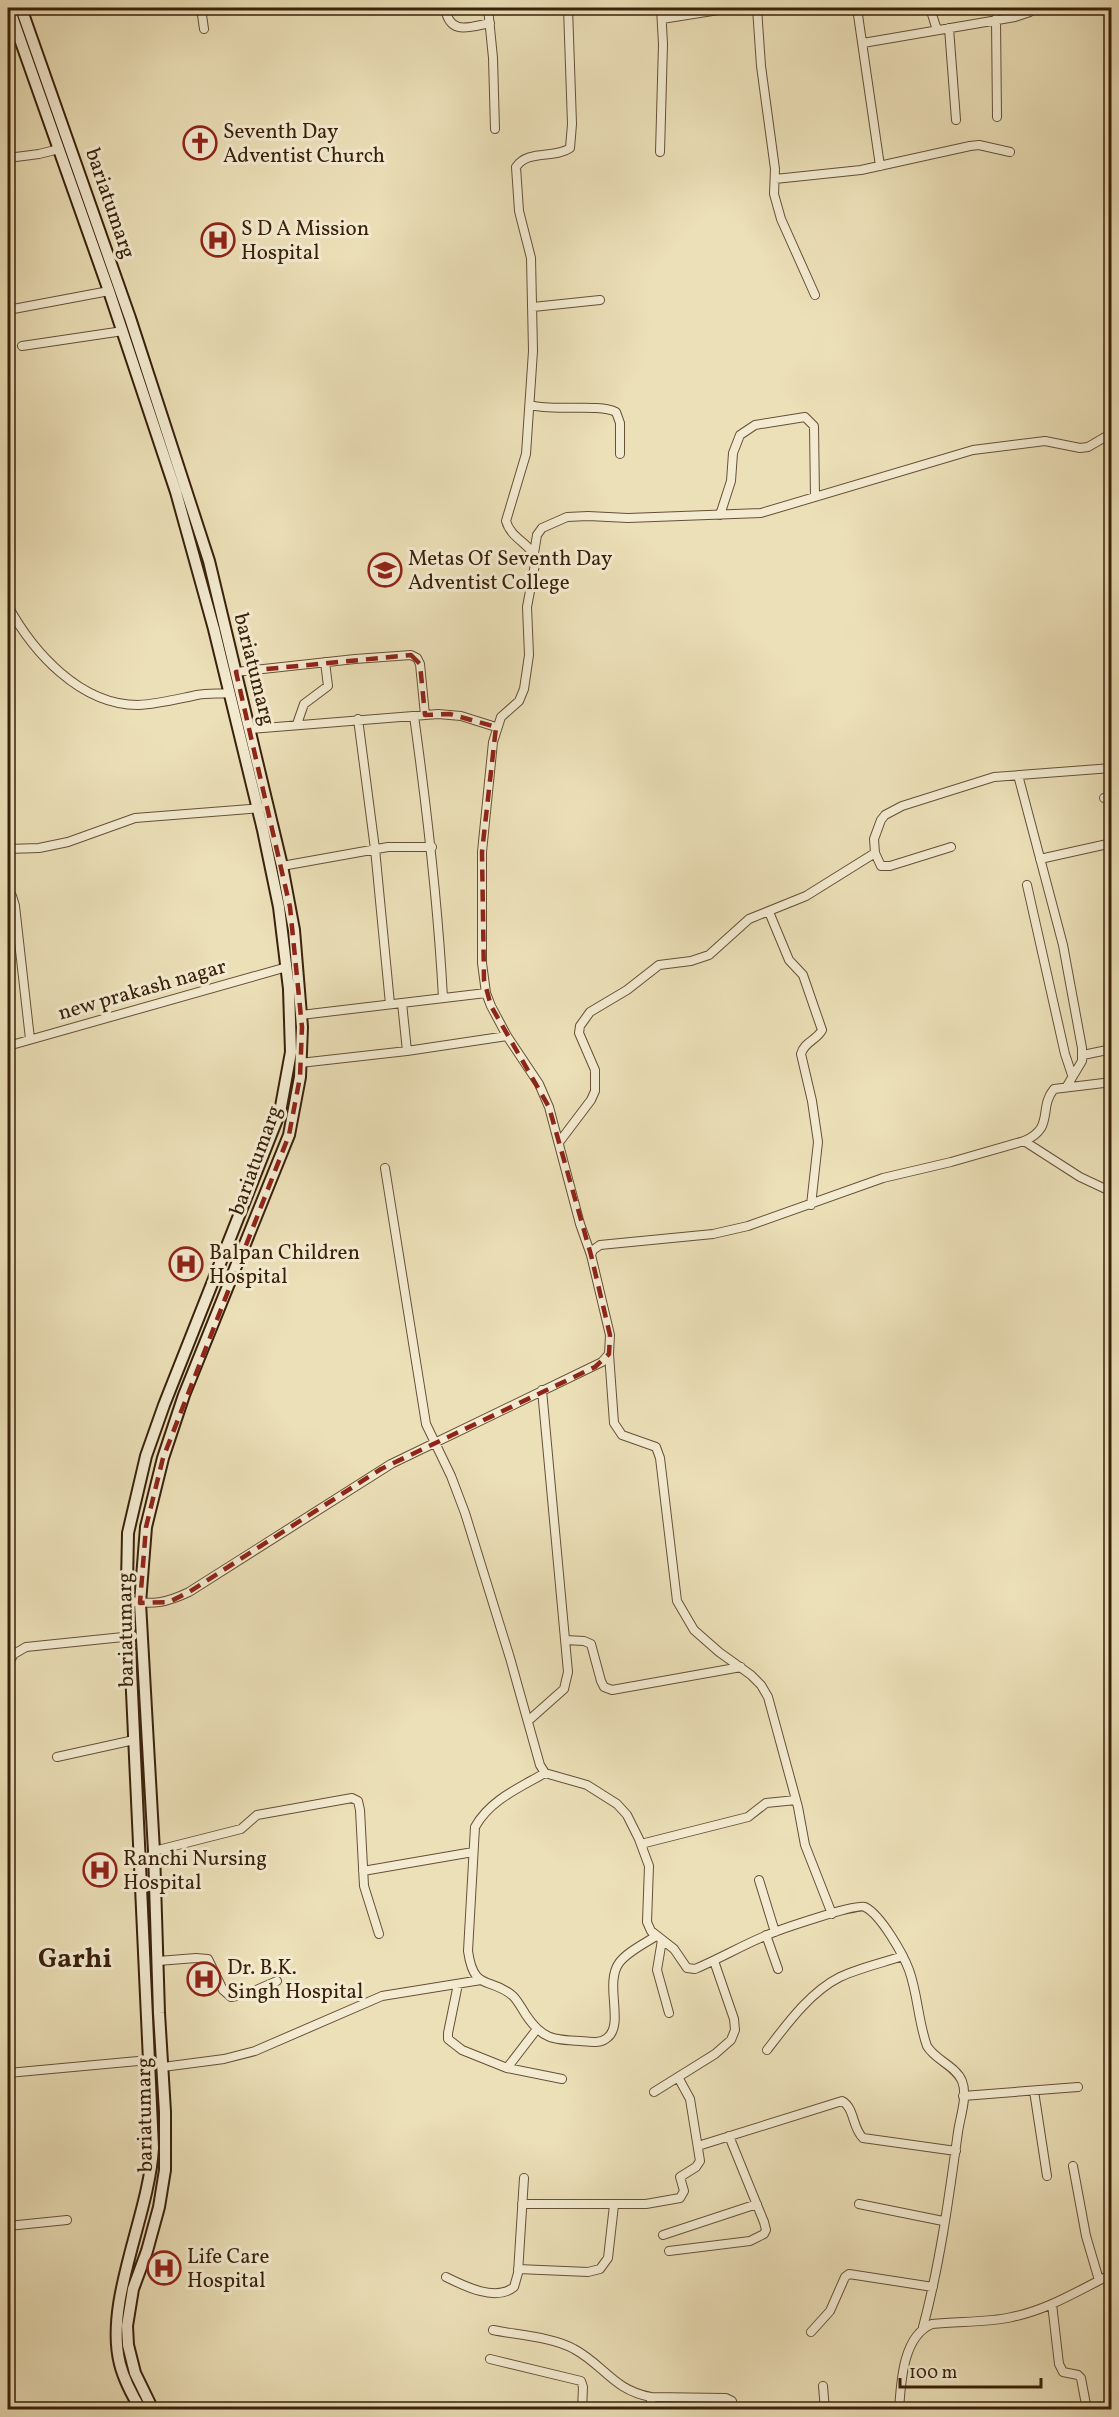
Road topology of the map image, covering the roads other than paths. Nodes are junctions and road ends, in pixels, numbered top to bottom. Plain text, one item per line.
1 (9, 8) edge
2 (21, 8) edge
3 (201, 8) edge
4 (445, 8) edge
5 (488, 8) edge
6 (568, 8) edge
7 (661, 8) edge
8 (731, 8) edge
9 (757, 8) edge
10 (857, 8) edge
11 (930, 8) edge
12 (1031, 8) edge
13 (702, 10) edge
14 (662, 19) junction
15 (996, 19) junction
16 (490, 23) junction
17 (949, 28) junction
18 (204, 29) dead end
19 (937, 30) junction
20 (863, 43) junction
21 (997, 117) dead end
22 (956, 120) dead end
23 (495, 129) dead end
24 (58, 149) junction
25 (660, 152) dead end
26 (1010, 152) dead end
27 (8, 158) edge
28 (880, 166) junction
29 (775, 179) junction
30 (109, 291) junction
31 (815, 295) dead end
32 (600, 300) dead end
33 (533, 306) junction
34 (8, 310) edge
35 (123, 331) junction
36 (22, 346) dead end
37 (530, 405) junction
38 (1112, 434) edge
39 (620, 454) dead end
40 (815, 497) junction
41 (720, 515) junction
42 (534, 553) junction
43 (8, 606) edge
44 (325, 662) junction
45 (236, 672) junction
46 (230, 693) junction
47 (424, 715) junction
48 (414, 716) junction
49 (358, 719) junction
50 (297, 724) junction
51 (496, 727) junction
52 (250, 729) junction
53 (1112, 768) edge
54 (1018, 775) junction
55 (263, 808) junction
56 (1112, 843) edge
57 (432, 847) junction
58 (951, 847) dead end
59 (8, 849) edge
60 (375, 849) junction
61 (875, 853) junction
62 (1040, 860) junction
63 (282, 866) junction
64 (1027, 885) dead end
65 (8, 892) edge
66 (769, 912) junction
67 (286, 967) junction
68 (486, 993) junction
69 (443, 998) junction
70 (402, 1003) junction
71 (390, 1004) junction
72 (302, 1015) junction
73 (507, 1036) junction
74 (30, 1039) junction
75 (8, 1046) edge
76 (1112, 1049) edge
77 (407, 1051) junction
78 (1083, 1055) junction
79 (300, 1063) junction
80 (1072, 1075) junction
81 (1112, 1082) edge
82 (1067, 1086) junction
83 (560, 1141) junction
84 (1024, 1141) junction
85 (385, 1168) dead end
86 (1112, 1192) edge
87 (811, 1205) junction
88 (591, 1255) junction
89 (609, 1354) junction
90 (542, 1390) junction
91 (436, 1442) junction
92 (128, 1601) junction
93 (140, 1603) junction
94 (130, 1636) junction
95 (142, 1636) junction
96 (566, 1640) junction
97 (8, 1664) edge
98 (741, 1667) junction
99 (528, 1721) junction
100 (134, 1740) junction
101 (57, 1757) dead end
102 (544, 1773) junction
103 (796, 1800) junction
104 (641, 1844) junction
105 (154, 1851) junction
106 (473, 1852) junction
107 (363, 1871) junction
108 (759, 1880) dead end
109 (832, 1914) junction
110 (379, 1934) dead end
111 (771, 1934) junction
112 (659, 1938) junction
113 (903, 1956) junction
114 (158, 1961) junction
115 (714, 1961) junction
116 (778, 1969) dead end
117 (480, 1980) junction
118 (277, 1981) dead end
119 (458, 1984) junction
120 (669, 2013) dead end
121 (537, 2029) junction
122 (767, 2050) dead end
123 (149, 2060) junction
124 (163, 2067) junction
125 (507, 2068) junction
126 (8, 2073) edge
127 (678, 2077) junction
128 (562, 2079) dead end
129 (1078, 2087) dead end
130 (1034, 2091) junction
131 (654, 2092) dead end
132 (963, 2096) junction
133 (729, 2136) junction
134 (698, 2146) junction
135 (956, 2151) junction
136 (1073, 2166) dead end
137 (1047, 2176) dead end
138 (524, 2178) dead end
139 (522, 2204) junction
140 (859, 2204) dead end
141 (614, 2205) junction
142 (757, 2205) junction
143 (67, 2220) dead end
144 (944, 2222) junction
145 (8, 2226) edge
146 (663, 2235) dead end
147 (669, 2250) dead end
148 (518, 2269) junction
149 (1112, 2274) edge
150 (446, 2277) dead end
151 (1099, 2280) junction
152 (933, 2287) junction
153 (1052, 2304) junction
154 (923, 2327) junction
155 (493, 2330) dead end
156 (811, 2332) dead end
157 (490, 2360) dead end
158 (824, 2386) dead end
159 (651, 2397) junction
160 (141, 2409) edge
161 (153, 2409) edge
162 (582, 2409) edge
163 (651, 2409) edge
164 (734, 2409) edge
165 (825, 2409) edge
166 (899, 2409) edge
167 (1087, 2409) edge

1 - 24 main road, bariatumarg
2 - 45 main road, bariatumarg
3 - 18 street
4 - 16 street
5 - 16 street
6 - 33 street
7 - 14 street
8 - 13 street
9 - 29 street
10 - 20 street
11 - 19 street
12 - 15 street
13 - 14 street
14 - 25 street
15 - 17 street
15 - 21 street
16 - 23 street
17 - 19 street
17 - 22 street
19 - 20 street
20 - 28 street
24 - 27 street
24 - 30 main road, bariatumarg
26 - 28 street
28 - 29 street
29 - 31 street
30 - 34 street
30 - 35 main road, bariatumarg
32 - 33 street
33 - 37 street
35 - 36 street
35 - 46 main road, bariatumarg
37 - 39 street
37 - 42 street
38 - 40 street
40 - 41 street
40 - 41 street
41 - 42 street
42 - 51 street
43 - 46 street
44 - 45 street
44 - 47 street
44 - 50 street
45 - 52 main road, bariatumarg
46 - 55 main road, bariatumarg
47 - 48 street
47 - 51 street
48 - 49 street
48 - 57 street
49 - 50 street
49 - 60 street
50 - 52 street
51 - 68 street
52 - 55 main road, bariatumarg
53 - 54 street
54 - 61 street
54 - 62 street
55 - 59 street
55 - 63 main road, bariatumarg
55 - 67 main road, bariatumarg
56 - 62 street
57 - 60 street
57 - 69 street
58 - 61 street
60 - 63 street
60 - 71 street
61 - 66 street
62 - 78 street
63 - 72 main road, bariatumarg
64 - 80 street
65 - 74 street
66 - 83 street
66 - 87 street
67 - 74 street, new prakash nagar
67 - 92 main road, bariatumarg
68 - 69 street
68 - 73 street
69 - 70 street
70 - 71 street
70 - 77 street
71 - 72 street
72 - 79 main road, bariatumarg
73 - 77 street
73 - 83 street
74 - 75 street, new prakash nagar
76 - 78 street
77 - 79 street
78 - 80 street
79 - 93 main road, bariatumarg
80 - 82 street
81 - 82 street
82 - 84 street
83 - 88 street
84 - 86 street
84 - 87 street
85 - 91 street
87 - 88 street
88 - 89 street
89 - 90 street
89 - 98 street
90 - 91 street
90 - 96 street
91 - 93 street
91 - 99 street
92 - 93 street
92 - 94 main road, bariatumarg
93 - 95 main road, bariatumarg
94 - 95 street
94 - 97 street
94 - 100 main road, bariatumarg
95 - 105 main road, bariatumarg
96 - 98 street
96 - 99 street
98 - 103 street
99 - 102 street
100 - 101 street
100 - 123 main road, bariatumarg
102 - 104 street
102 - 106 street
103 - 104 street
103 - 109 street
104 - 112 street
105 - 107 street
105 - 114 main road, bariatumarg
106 - 107 street
106 - 117 street
107 - 110 street
108 - 111 street
109 - 111 street
109 - 113 street
111 - 115 street
111 - 116 street
112 - 115 street
112 - 120 street
112 - 121 street
113 - 122 street
113 - 132 street
114 - 118 street
114 - 124 main road, bariatumarg
115 - 127 street
117 - 119 street
117 - 121 street
119 - 124 street
119 - 125 street
121 - 125 street
123 - 126 street
123 - 160 main road, bariatumarg
124 - 161 main road, bariatumarg
125 - 128 street
127 - 131 street
127 - 134 street
129 - 130 street
130 - 132 street
130 - 137 street
132 - 135 street
133 - 134 street
133 - 135 street
133 - 142 street
134 - 141 street
135 - 144 street
136 - 151 street
138 - 139 street
139 - 141 street
139 - 148 street
140 - 144 street
141 - 148 street
142 - 146 street
142 - 147 street
143 - 145 street
144 - 152 street
148 - 150 street
149 - 151 street
151 - 153 street
152 - 154 street
152 - 156 street
153 - 154 street
153 - 167 street
154 - 166 street
155 - 159 street
157 - 162 street
158 - 165 street
159 - 163 street
159 - 164 street

